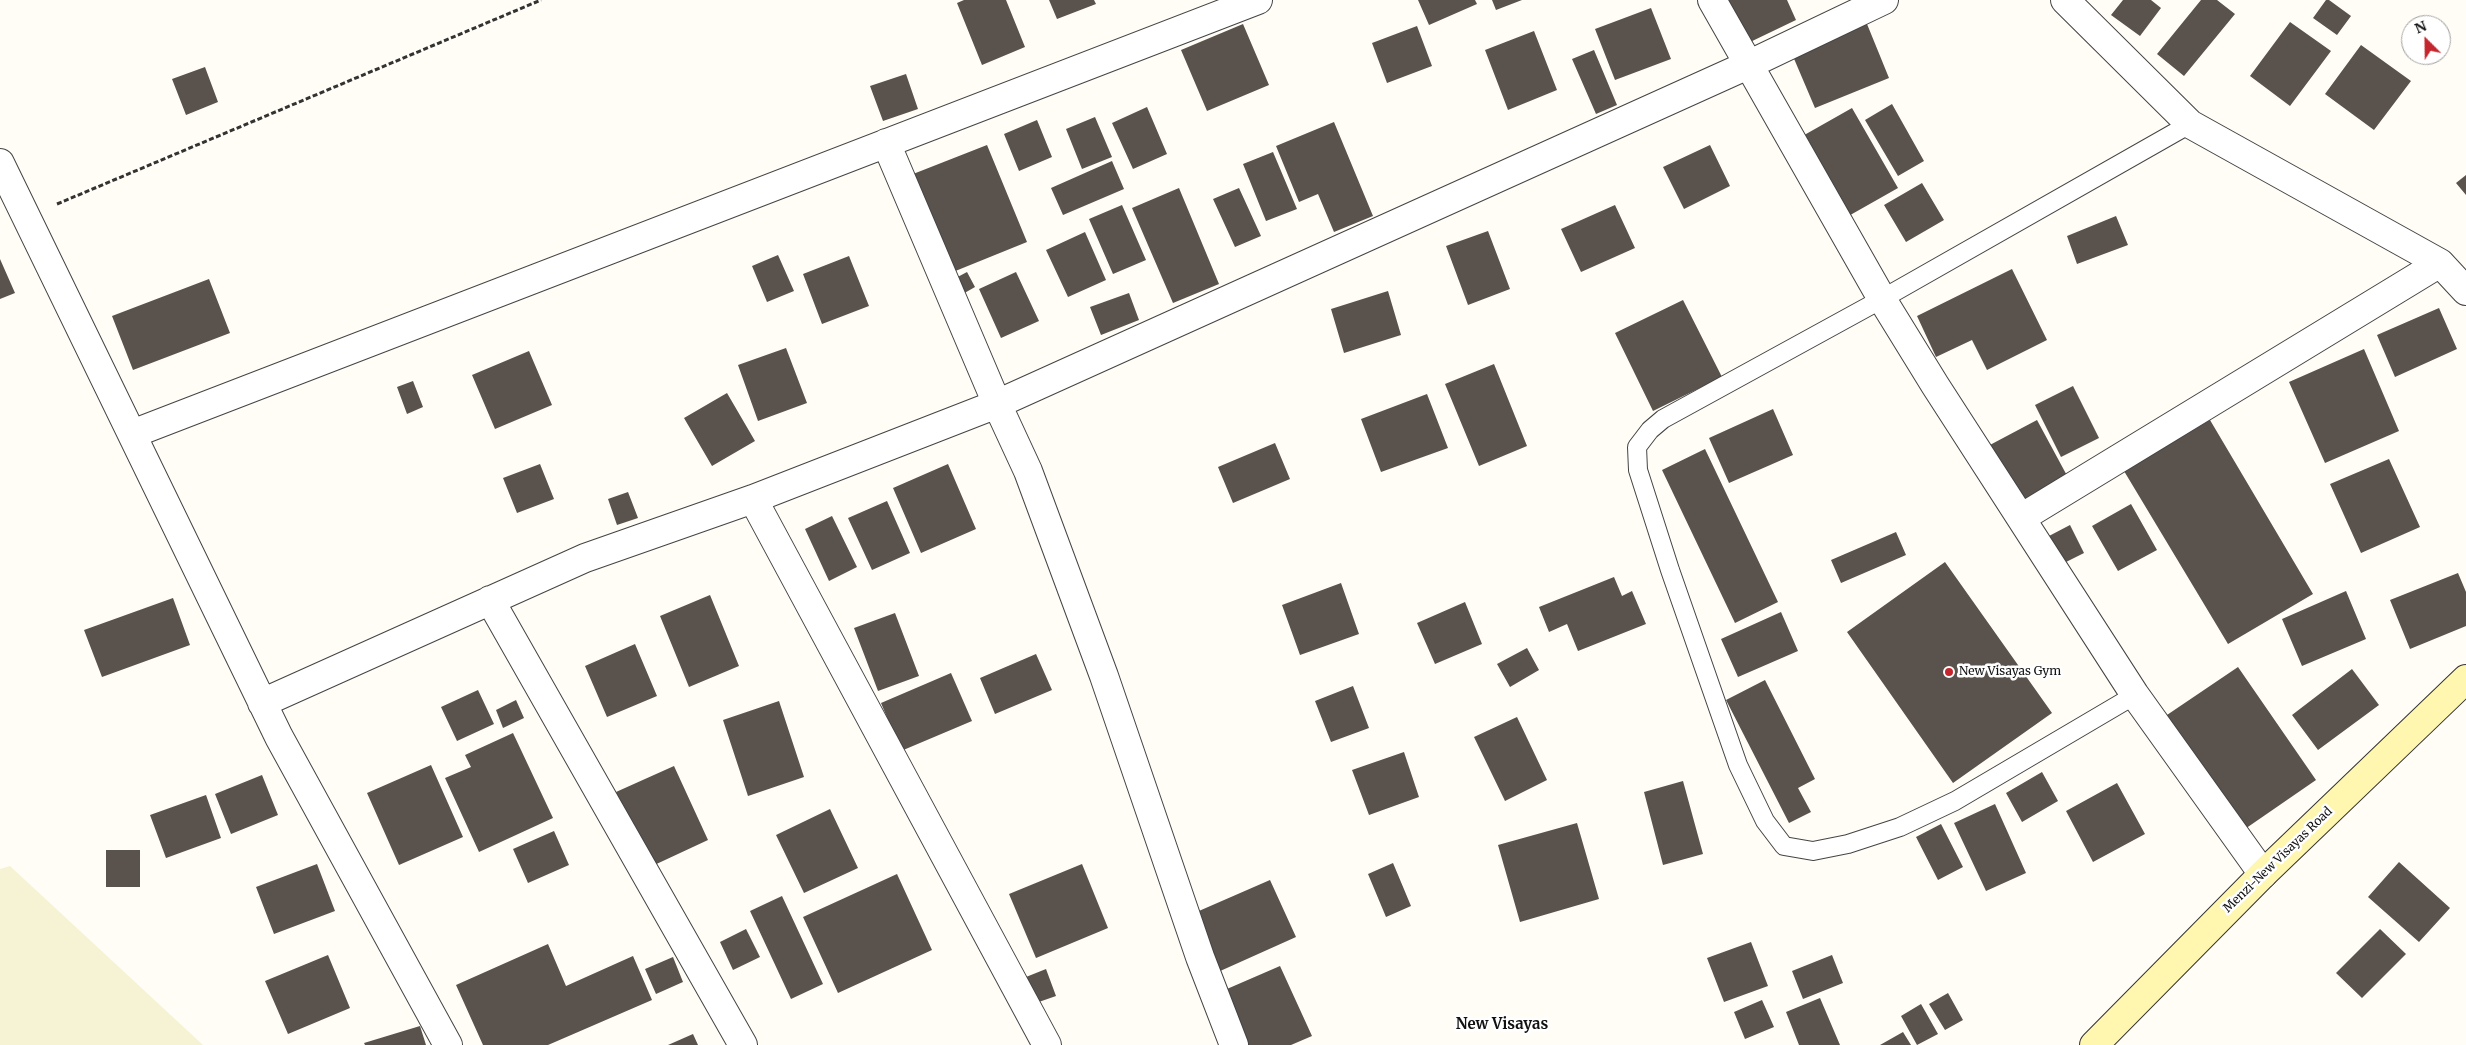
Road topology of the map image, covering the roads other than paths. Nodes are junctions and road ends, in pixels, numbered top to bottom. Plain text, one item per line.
1 (1258, 0) edge
2 (1712, 0) edge
3 (1884, 0) edge
4 (2065, 0) edge
5 (1750, 64) junction
6 (2190, 124) junction
7 (886, 143) junction
8 (0, 163) edge
9 (2440, 263) junction
10 (2466, 291) edge
11 (1882, 299) junction
12 (997, 404) junction
13 (132, 434) junction
14 (753, 499) junction
15 (2021, 518) junction
16 (490, 600) junction
17 (2466, 679) edge
18 (2135, 696) junction
19 (262, 703) junction
20 (2263, 874) junction
21 (448, 1045) edge
22 (743, 1045) edge
23 (1047, 1045) edge
24 (1234, 1045) edge
25 (2094, 1045) edge

1 - 7 street
2 - 5 street
3 - 5 street
4 - 6 street
5 - 11 street
5 - 12 street
6 - 9 street
6 - 11 lane
7 - 12 street
7 - 13 street
8 - 13 street
9 - 10 street
9 - 15 street
11 - 15 street
11 - 18 lane
12 - 14 street
12 - 24 street
13 - 19 street
14 - 16 street
14 - 23 street
15 - 18 street
16 - 19 street
16 - 22 street
17 - 20 main road, Menzi-New Visayas Road
18 - 20 street
19 - 21 street
20 - 25 main road, Menzi-New Visayas Road

